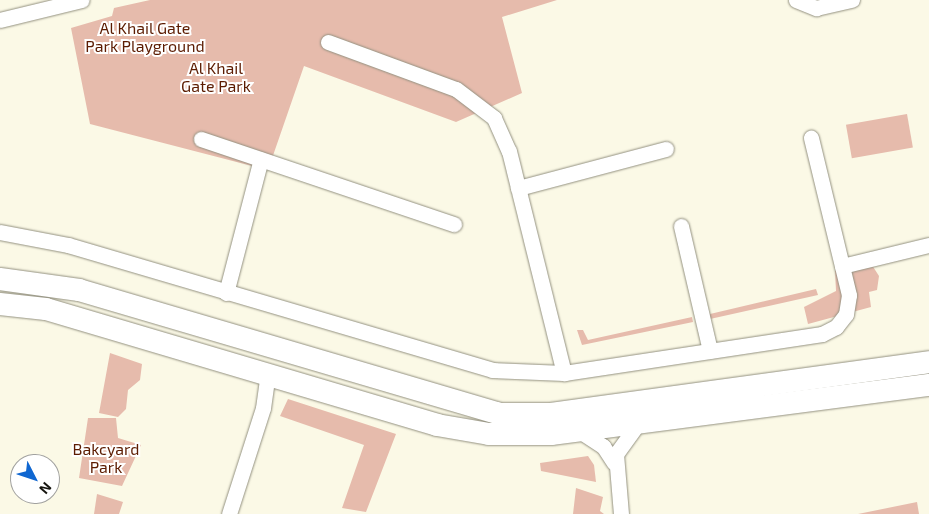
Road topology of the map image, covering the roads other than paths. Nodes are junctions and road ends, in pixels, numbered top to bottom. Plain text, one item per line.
1 (82, 0) edge
2 (796, 0) edge
3 (852, 0) edge
4 (0, 20) edge
5 (328, 42) dead end
6 (201, 138) dead end
7 (811, 138) dead end
8 (666, 149) dead end
9 (261, 159) junction
10 (518, 188) junction
11 (454, 224) dead end
12 (681, 226) dead end
13 (0, 232) edge
14 (929, 245) edge
15 (842, 266) junction
16 (0, 279) edge
17 (226, 293) junction
18 (6, 308) edge
19 (710, 351) junction
20 (929, 362) edge
21 (342, 370) junction
22 (564, 373) junction
23 (268, 374) junction
24 (289, 382) junction
25 (929, 385) edge
26 (262, 408) junction
27 (642, 420) junction
28 (578, 430) junction
29 (614, 463) junction
30 (229, 514) edge
31 (621, 514) edge

1 - 4 street
2 - 3 street
5 - 10 street
6 - 9 street
7 - 15 street
8 - 10 street
9 - 11 street
9 - 17 street
10 - 22 street
12 - 19 street
13 - 17 street
14 - 15 street
15 - 19 street
16 - 21 street
17 - 22 street
18 - 23 street
19 - 22 street
20 - 21 street
21 - 23 street
23 - 24 street
23 - 26 street
24 - 26 street
24 - 28 street
25 - 27 street
26 - 30 street
27 - 28 street
27 - 29 street
28 - 29 street
29 - 31 street

